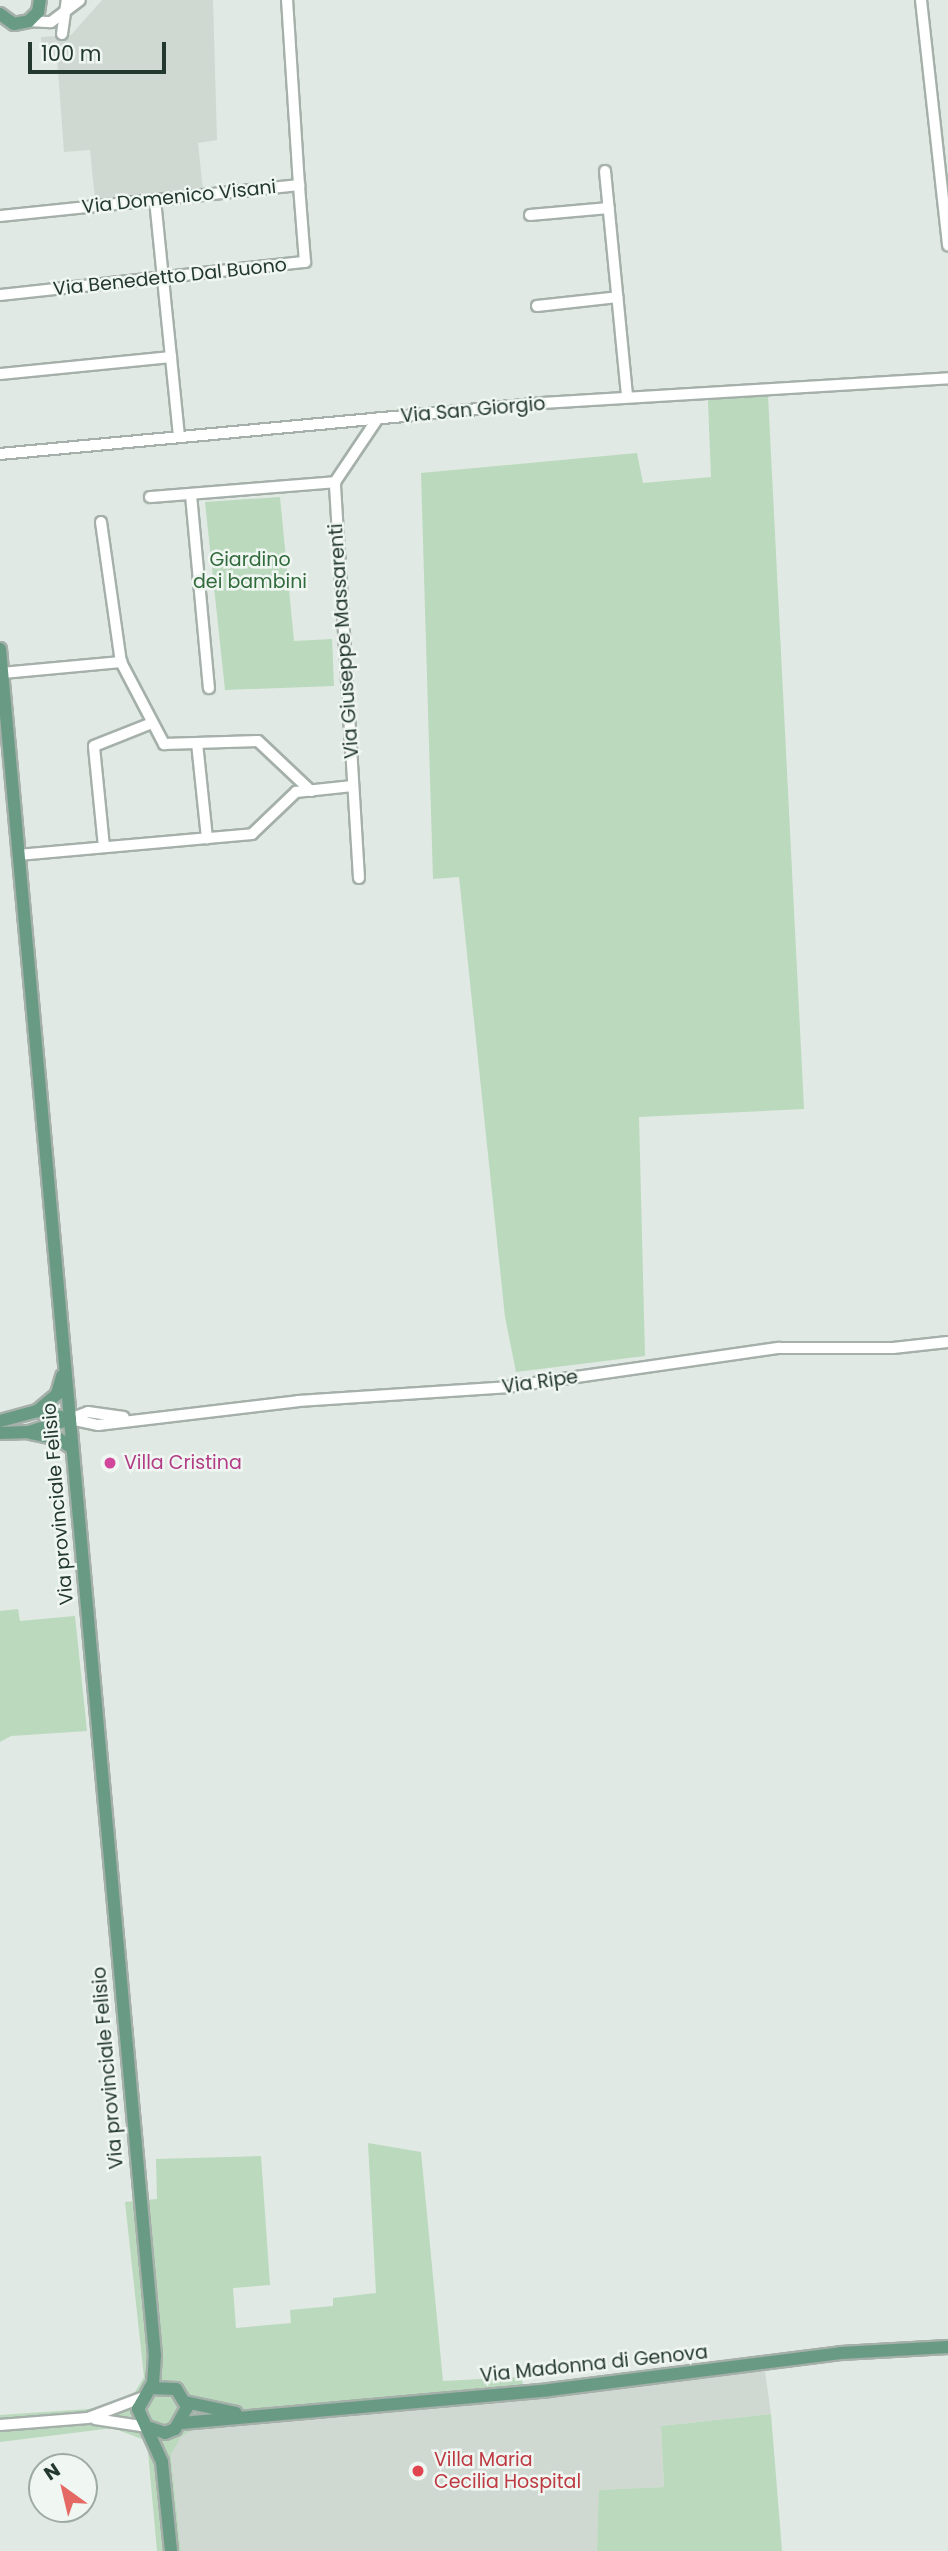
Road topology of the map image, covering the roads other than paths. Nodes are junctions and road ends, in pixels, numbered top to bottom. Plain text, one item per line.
1 (40, 0) edge
2 (67, 0) edge
3 (80, 0) edge
4 (288, 0) edge
5 (921, 0) edge
6 (66, 13) junction
7 (0, 14) edge
8 (25, 23) junction
9 (0, 32) edge
10 (62, 34) dead end
11 (605, 171) dead end
12 (299, 185) junction
13 (155, 200) junction
14 (609, 208) junction
15 (530, 215) dead end
16 (0, 216) edge
17 (948, 246) edge
18 (164, 277) junction
19 (0, 295) edge
20 (618, 297) junction
21 (537, 306) dead end
22 (172, 357) junction
23 (0, 374) edge
24 (948, 378) edge
25 (627, 397) junction
26 (378, 418) junction
27 (179, 437) junction
28 (0, 454) edge
29 (335, 482) junction
30 (191, 495) junction
31 (150, 497) dead end
32 (101, 522) dead end
33 (0, 649) edge
34 (121, 663) junction
35 (2, 673) junction
36 (209, 688) dead end
37 (152, 723) junction
38 (197, 743) junction
39 (353, 786) junction
40 (311, 790) junction
41 (207, 838) junction
42 (104, 848) junction
43 (18, 855) junction
44 (359, 878) dead end
45 (948, 1342) edge
46 (63, 1344) junction
47 (37, 1411) junction
48 (70, 1419) junction
49 (0, 1421) edge
50 (29, 1432) junction
51 (0, 1433) edge
52 (72, 1448) junction
53 (948, 2347) edge
54 (155, 2355) junction
55 (169, 2386) junction
56 (150, 2388) junction
57 (141, 2398) junction
58 (185, 2402) junction
59 (243, 2414) junction
60 (88, 2418) junction
61 (0, 2425) edge
62 (178, 2426) junction
63 (147, 2427) junction
64 (162, 2462) junction
65 (172, 2551) edge

1 - 8 main road
2 - 6 street
3 - 6 street
4 - 12 street, Via Domenico Visani
5 - 17 street
6 - 8 street
6 - 10 street
7 - 8 main road
8 - 9 main road
11 - 14 street
12 - 13 street, Via Domenico Visani
12 - 18 street, Via Benedetto Dal Buono
13 - 16 street, Via Domenico Visani
13 - 18 street
14 - 15 street
14 - 20 street
18 - 19 street, Via Benedetto Dal Buono
18 - 22 street
20 - 21 street
20 - 25 street
22 - 23 street
22 - 27 street
24 - 25 street, Via San Giorgio
25 - 26 street, Via San Giorgio
26 - 27 street, Via San Giorgio
26 - 29 street
27 - 28 street, Via San Giorgio
29 - 30 street
29 - 39 street, Via Giuseppe Massarenti
30 - 31 street
30 - 36 street
32 - 34 street
33 - 35 main road, Via provinciale Felisio
34 - 35 street
34 - 37 street
35 - 43 main road, Via provinciale Felisio
37 - 38 street
37 - 42 street
38 - 40 street
38 - 41 street
39 - 40 street
39 - 44 street, Via Giuseppe Massarenti
40 - 41 street
41 - 42 street
42 - 43 street
43 - 46 main road, Via provinciale Felisio
45 - 48 street, Via Ripe
46 - 47 main road
46 - 48 main road, Via provinciale Felisio
47 - 48 main road
47 - 49 main road
48 - 50 main road
48 - 52 main road, Via provinciale Felisio
50 - 51 main road
50 - 52 main road
52 - 54 main road, Via provinciale Felisio
53 - 59 main road, Via Madonna di Genova
54 - 55 main road
54 - 56 main road
55 - 56 main road
55 - 58 main road
56 - 57 main road
57 - 60 street
57 - 63 main road
58 - 59 main road, Via Madonna di Genova
58 - 62 main road
59 - 62 main road, Via Madonna di Genova
60 - 61 street
60 - 63 street
62 - 63 main road
62 - 64 main road
63 - 64 main road
64 - 65 main road

